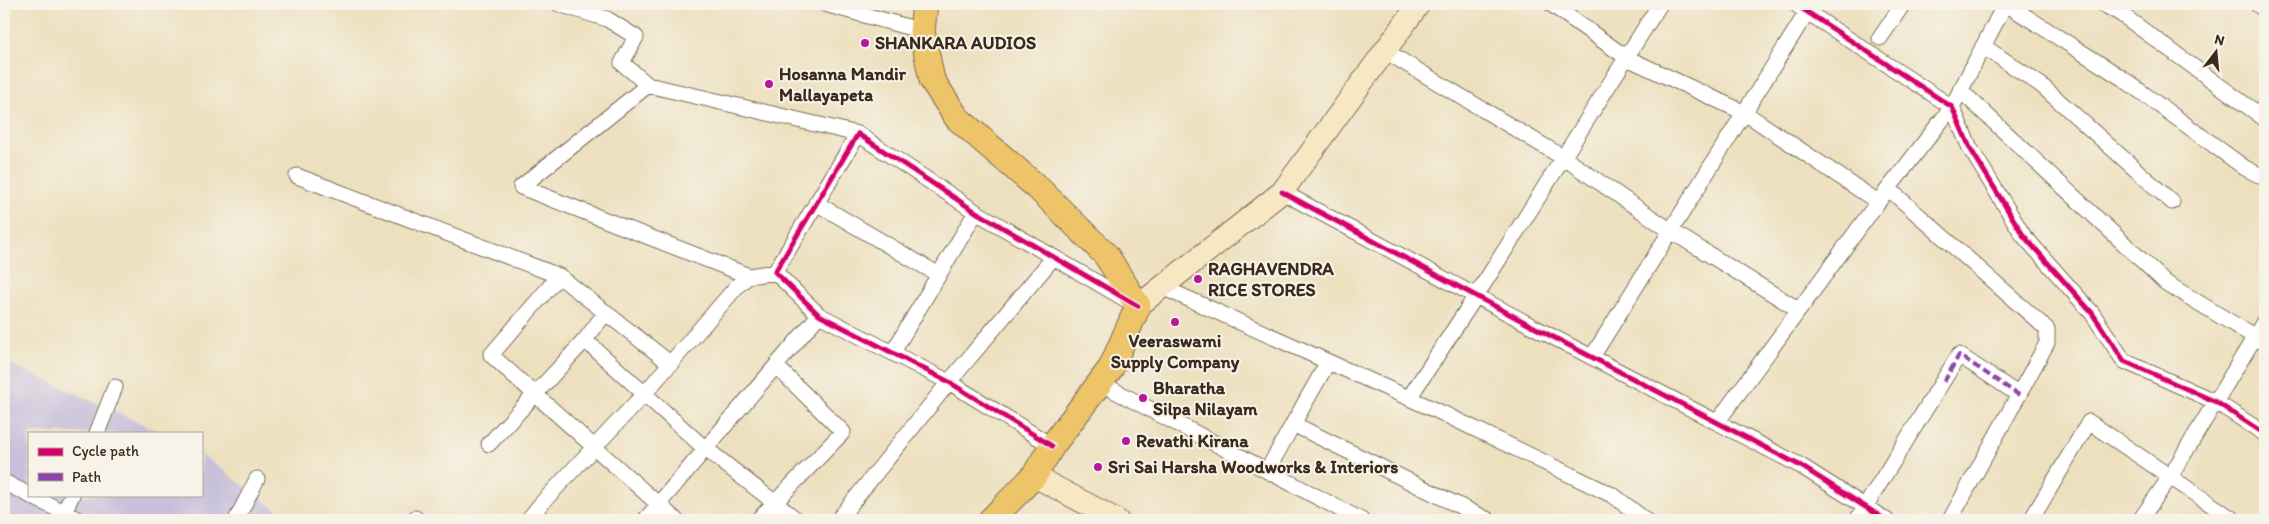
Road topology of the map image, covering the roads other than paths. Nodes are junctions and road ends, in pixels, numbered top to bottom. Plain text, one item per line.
1 (559, 4) edge
2 (825, 4) edge
3 (925, 4) edge
4 (1419, 4) edge
5 (1551, 4) edge
6 (1660, 4) edge
7 (1903, 4) edge
8 (2005, 4) edge
9 (2103, 4) edge
10 (2257, 4) edge
11 (1805, 6) edge
12 (2265, 10) edge
13 (922, 31) junction
14 (1880, 38) dead end
15 (1983, 46) junction
16 (1385, 51) junction
17 (1627, 58) junction
18 (648, 86) junction
19 (1960, 90) junction
20 (1952, 107) junction
21 (1745, 114) junction
22 (2265, 119) edge
23 (858, 134) junction
24 (1564, 158) junction
25 (298, 176) dead end
26 (2265, 178) edge
27 (1889, 189) junction
28 (1282, 192) junction
29 (1878, 202) junction
30 (2172, 202) dead end
31 (816, 204) junction
32 (976, 212) junction
33 (1671, 231) junction
34 (1053, 258) junction
35 (774, 272) junction
36 (939, 275) junction
37 (560, 276) junction
38 (749, 276) junction
39 (1162, 287) junction
40 (1476, 296) junction
41 (1138, 306) junction
42 (1799, 310) junction
43 (606, 312) junction
44 (819, 315) junction
45 (2265, 320) edge
46 (585, 340) junction
47 (2260, 340) edge
48 (893, 352) junction
49 (1592, 357) junction
50 (1328, 362) junction
51 (671, 364) junction
52 (777, 366) junction
53 (949, 382) junction
54 (1100, 383) junction
55 (115, 387) dead end
56 (645, 393) junction
57 (534, 394) junction
58 (2019, 395) junction
59 (1409, 398) junction
60 (2216, 402) junction
61 (1718, 421) junction
62 (1293, 424) junction
63 (97, 432) edge
64 (2265, 434) edge
65 (489, 444) dead end
66 (1052, 446) junction
67 (593, 447) junction
68 (707, 449) junction
69 (1267, 470) junction
70 (1034, 476) junction
71 (2170, 477) junction
72 (257, 479) dead end
73 (4, 482) edge
74 (28, 494) edge
75 (31, 496) edge
76 (72, 496) edge
77 (776, 502) junction
78 (658, 506) junction
79 (1866, 508) junction
80 (63, 517) edge
81 (1642, 519) edge
82 (79, 520) edge
83 (236, 520) edge
84 (528, 520) edge
85 (645, 520) edge
86 (676, 520) edge
87 (758, 520) edge
88 (797, 520) edge
89 (838, 520) edge
90 (991, 520) edge
91 (1117, 520) edge
92 (1362, 520) edge
93 (1488, 520) edge
94 (1857, 520) edge
95 (1886, 520) edge
96 (1950, 520) edge
97 (2031, 520) edge
98 (2140, 520) edge
99 (2234, 520) edge

1 - 18 street
2 - 13 street
3 - 13 main road
4 - 16 main road
5 - 17 street
6 - 17 street
7 - 14 street
8 - 15 street
8 - 26 street
9 - 22 street
10 - 12 street
11 - 20 street
11 - 21 street
13 - 41 main road
15 - 19 street
15 - 30 street
16 - 24 street
16 - 28 main road
17 - 21 street
17 - 24 street
18 - 23 street
18 - 38 street
19 - 20 street
19 - 47 street
20 - 27 street
20 - 60 street
21 - 29 street
21 - 33 street
23 - 31 street
23 - 32 street
24 - 33 street
24 - 40 street
25 - 37 street
27 - 29 street
27 - 58 street
28 - 39 main road
28 - 40 street
29 - 42 street
31 - 35 street
31 - 36 street
32 - 34 street
32 - 36 street
33 - 42 street
33 - 49 street
34 - 41 street
34 - 53 street
35 - 38 street
35 - 44 street
36 - 48 street
37 - 43 street
37 - 57 street
38 - 51 street
39 - 41 main road
39 - 50 street
40 - 49 street
40 - 59 street
41 - 54 main road
42 - 61 street
43 - 46 street
43 - 51 street
44 - 48 street
44 - 52 street
45 - 47 street
46 - 56 street
46 - 57 street
47 - 60 street
48 - 53 street
49 - 61 street
50 - 59 street
50 - 62 street
51 - 56 street
52 - 68 street
52 - 77 street
53 - 66 street
53 - 89 street
54 - 66 main road
54 - 69 street
55 - 63 street
56 - 67 street
56 - 68 street
57 - 65 street
57 - 67 street
58 - 79 street
58 - 96 street
59 - 81 street
60 - 64 street
60 - 71 street
61 - 79 street
62 - 69 street
62 - 93 street
66 - 70 main road
67 - 78 street
67 - 84 street
68 - 77 street
68 - 78 street
69 - 92 street
70 - 90 main road
70 - 91 main road
71 - 97 street
71 - 98 street
71 - 99 street
72 - 83 street
73 - 74 street
75 - 80 street
76 - 80 street
77 - 87 street
77 - 88 street
78 - 85 street
78 - 86 street
79 - 94 street
79 - 95 street
80 - 82 street

